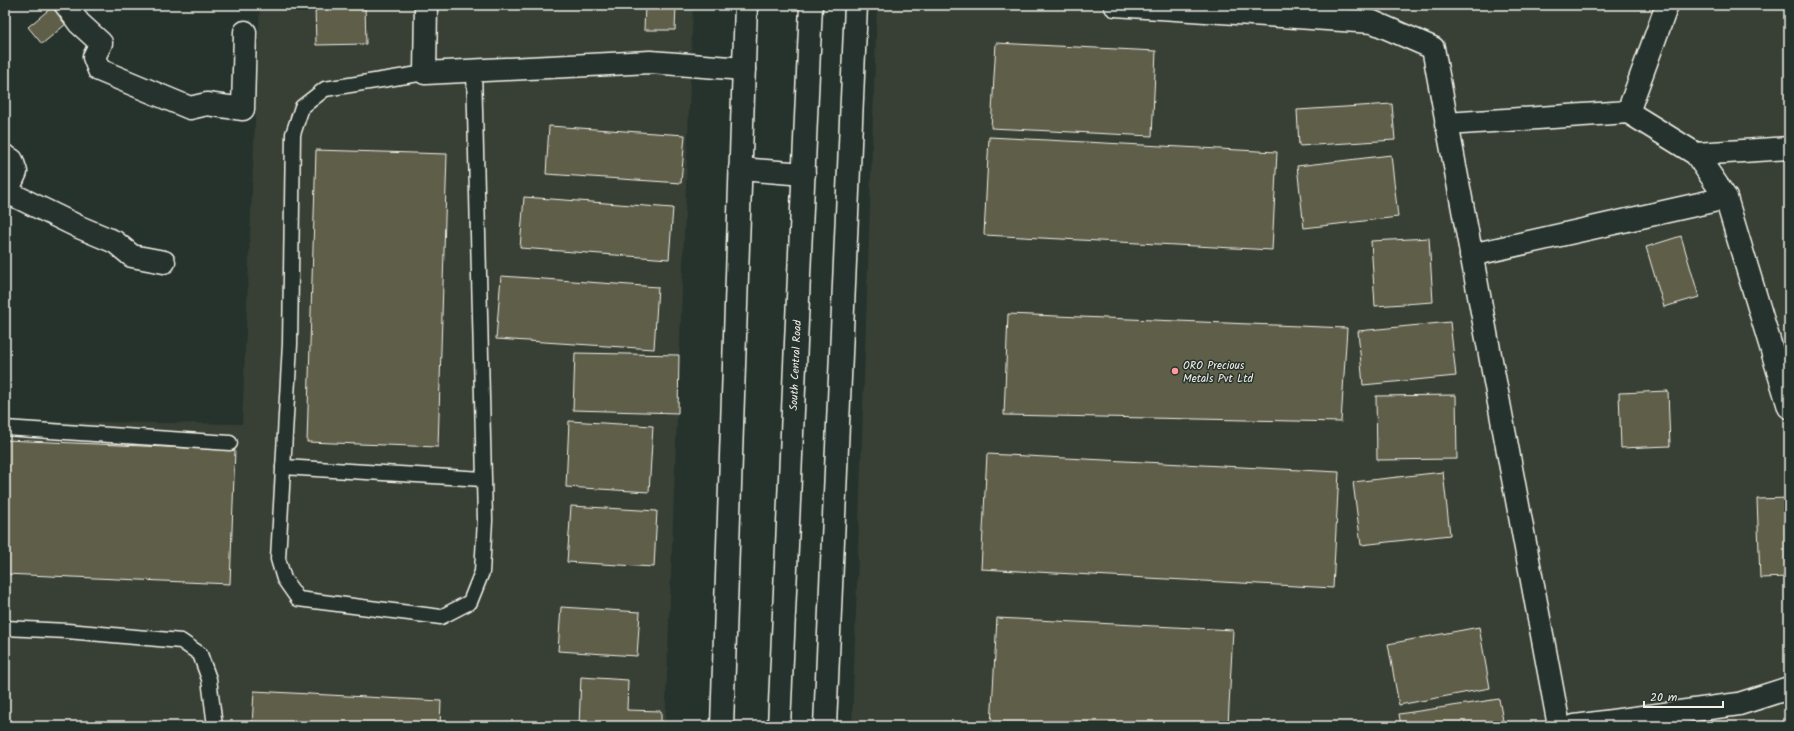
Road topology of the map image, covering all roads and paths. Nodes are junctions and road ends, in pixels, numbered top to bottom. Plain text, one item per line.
1 (66, 5) edge
2 (426, 5) edge
3 (746, 5) edge
4 (811, 5) edge
5 (856, 5) edge
6 (1115, 5) edge
7 (1668, 5) edge
8 (244, 32) dead end
9 (744, 69) junction
10 (474, 70) junction
11 (425, 73) junction
12 (1628, 112) junction
13 (1446, 124) junction
14 (1789, 148) edge
15 (1696, 154) junction
16 (5, 156) edge
17 (740, 169) junction
18 (804, 174) junction
19 (1726, 198) junction
20 (1471, 256) junction
21 (164, 262) dead end
22 (1789, 407) edge
23 (5, 428) edge
24 (230, 443) dead end
25 (283, 467) junction
26 (484, 479) junction
27 (5, 628) edge
28 (1789, 688) edge
29 (215, 726) edge
30 (722, 726) edge
31 (779, 726) edge
32 (825, 726) edge
33 (1559, 726) edge
34 (1574, 726) edge

1 - 8 street
2 - 11 street
3 - 9 street
4 - 18 street, South Central Road
5 - 32 street
6 - 13 street
7 - 12 street
9 - 10 street
9 - 17 street
10 - 11 street
10 - 26 lane
11 - 25 lane
12 - 13 street
12 - 15 street
13 - 20 street
14 - 15 street
15 - 19 street
16 - 21 street
17 - 18 street
17 - 30 street
18 - 31 street, South Central Road
19 - 20 street
19 - 22 street
20 - 33 street
23 - 24 lane
25 - 26 lane
25 - 26 lane
27 - 29 lane
28 - 34 street

